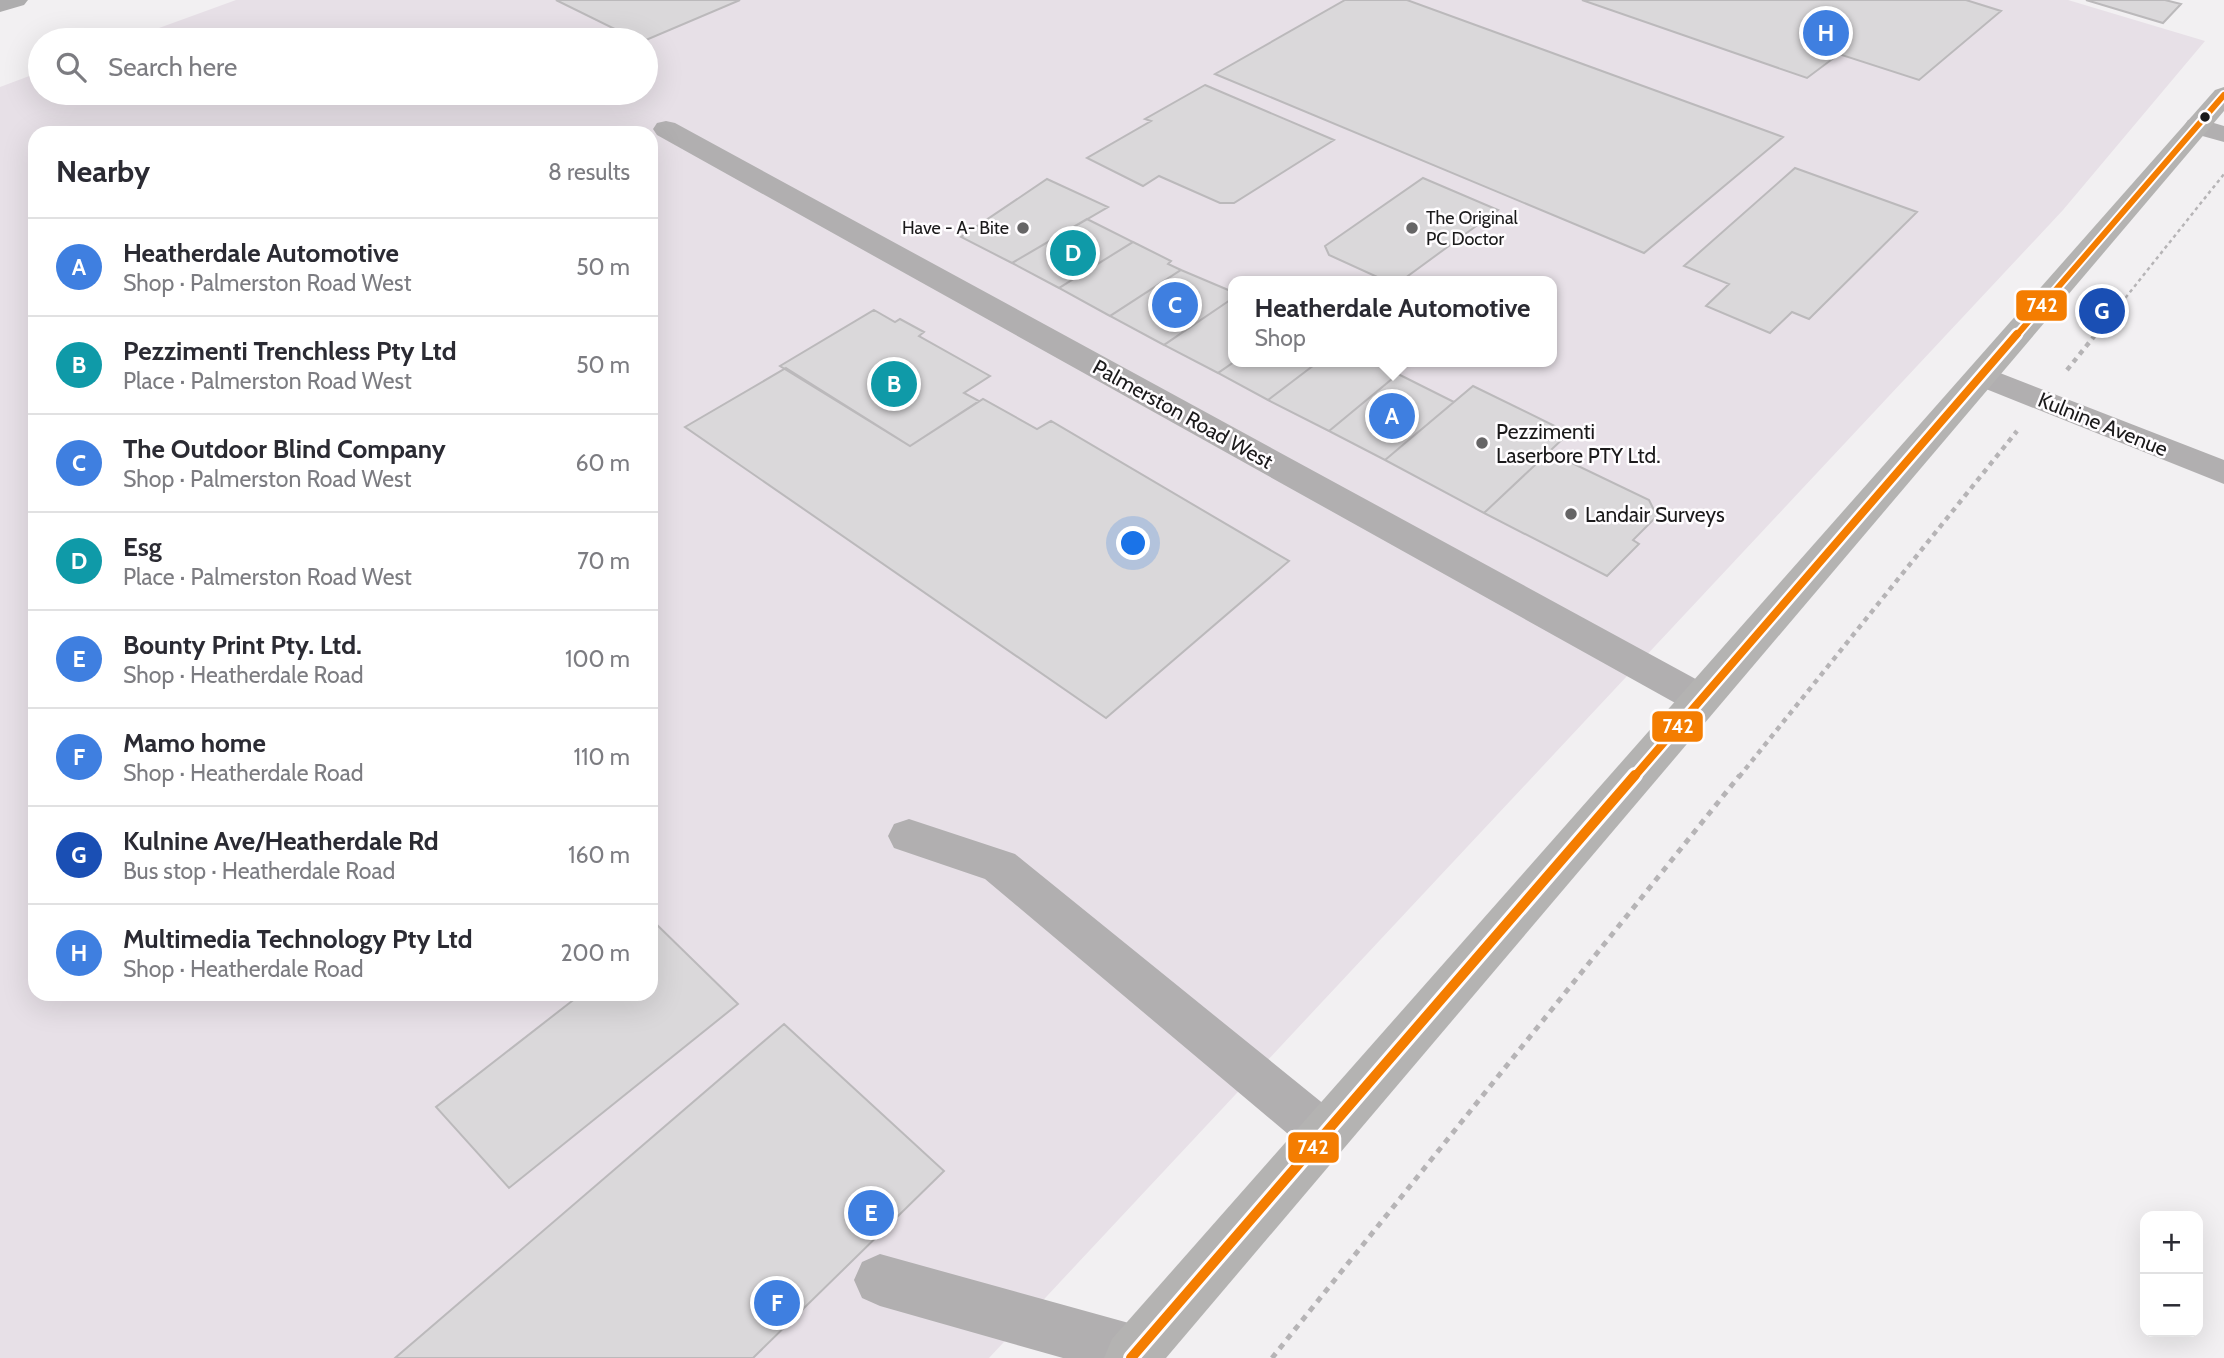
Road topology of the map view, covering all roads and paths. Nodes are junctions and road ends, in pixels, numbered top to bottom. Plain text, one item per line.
1 (16, 0) edge
2 (0, 5) edge
3 (2224, 94) edge
4 (666, 129) dead end
5 (2211, 130) edge
6 (2224, 174) edge
7 (1982, 376) junction
8 (2043, 400) junction
9 (2224, 473) edge
10 (1700, 699) junction
11 (909, 836) dead end
12 (1324, 1134) junction
13 (880, 1280) dead end
14 (1133, 1355) edge
15 (1272, 1358) edge

1 - 2 highway
3 - 5 main road
4 - 10 street, Palmerston Road West
5 - 7 main road
6 - 8 path
7 - 8 street, Kulnine Avenue
7 - 10 main road
8 - 9 street, Kulnine Avenue
8 - 15 path
10 - 12 main road
11 - 12 street
12 - 14 main road
13 - 14 street

